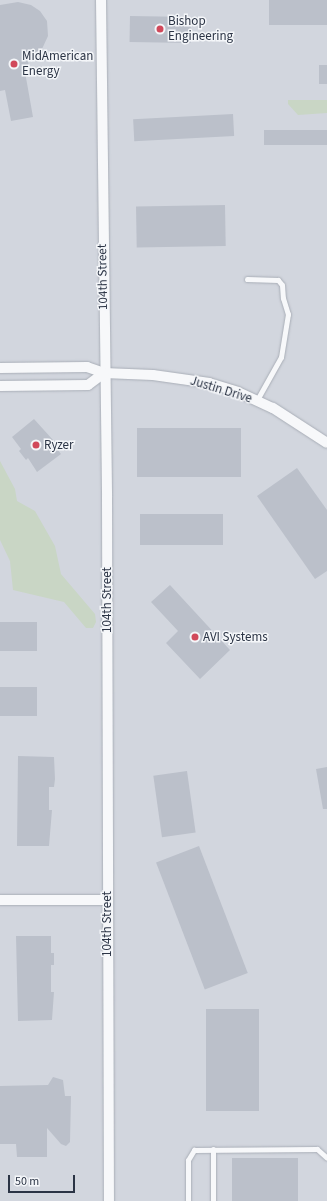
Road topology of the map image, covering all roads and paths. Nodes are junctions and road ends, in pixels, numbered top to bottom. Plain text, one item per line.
1 (101, 0) edge
2 (248, 279) dead end
3 (0, 368) edge
4 (104, 374) junction
5 (0, 386) edge
6 (257, 400) junction
7 (327, 443) edge
8 (0, 900) edge
9 (106, 900) junction
10 (214, 1149) junction
11 (327, 1158) edge
12 (109, 1201) edge
13 (188, 1201) edge
14 (214, 1201) edge

1 - 4 street, 104th Street
2 - 6 lane
3 - 4 street, Justin Drive
4 - 5 street
4 - 6 street, Justin Drive
4 - 9 street, 104th Street
6 - 7 street, Justin Drive
8 - 9 street
9 - 12 street, 104th Street
10 - 11 lane
10 - 13 lane
10 - 14 lane

